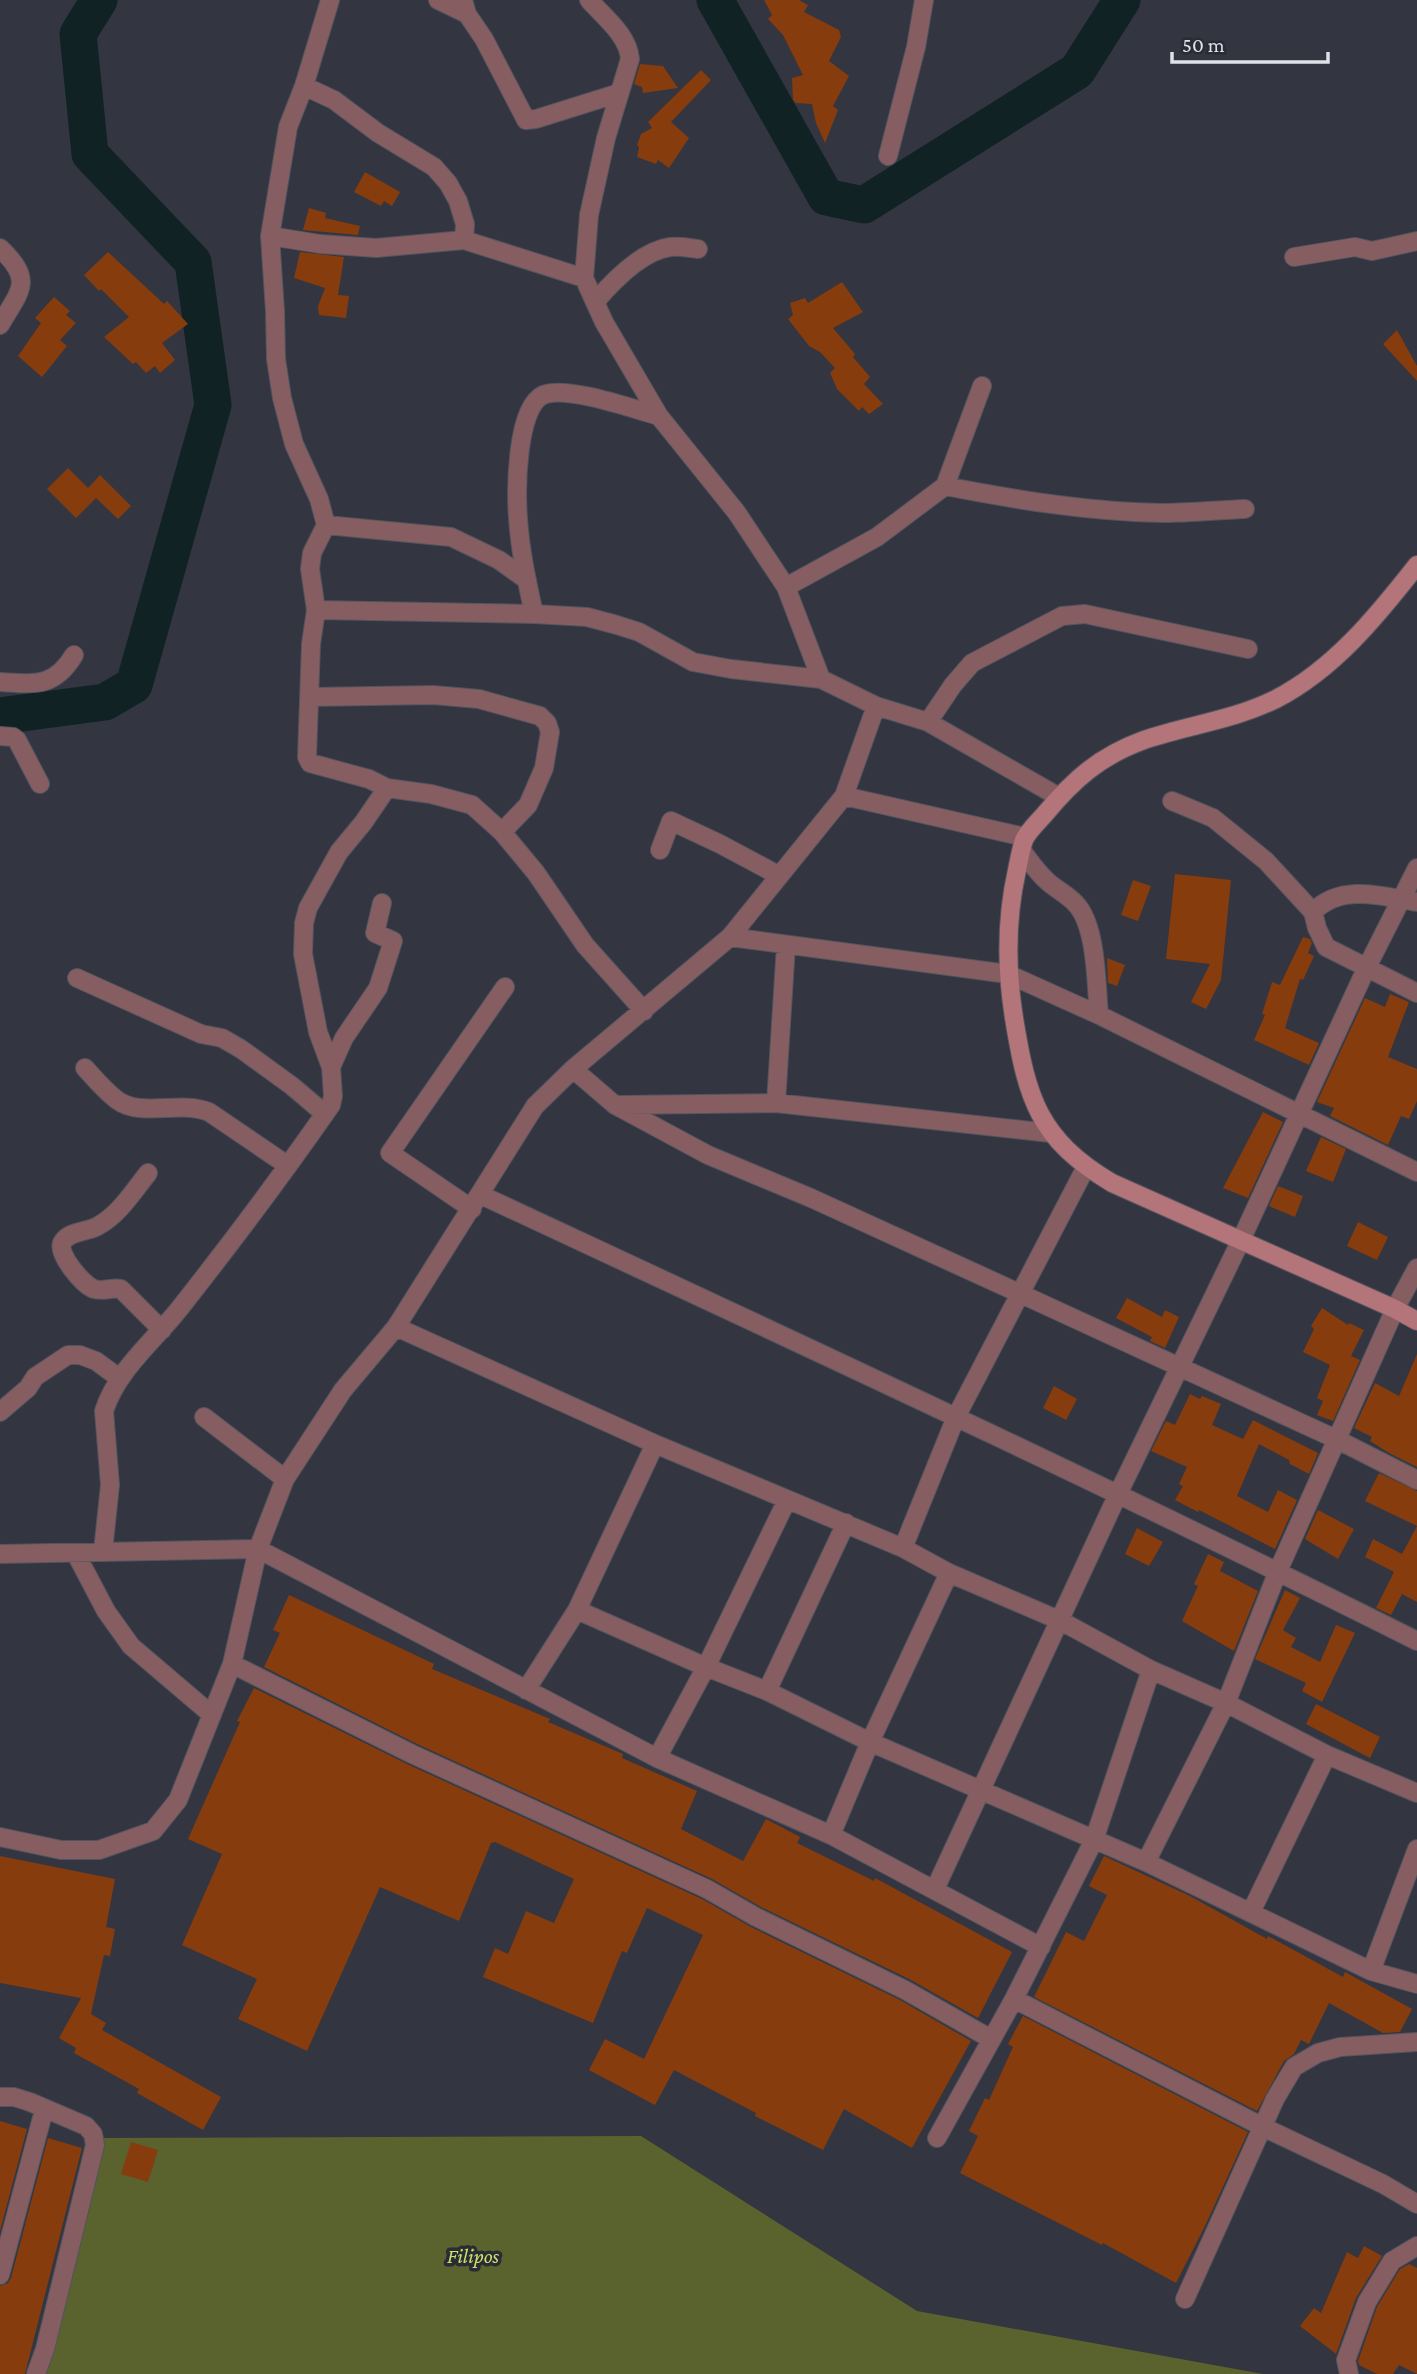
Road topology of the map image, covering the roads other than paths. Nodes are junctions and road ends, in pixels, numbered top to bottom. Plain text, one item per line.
1 (330, 0) edge
2 (438, 0) edge
3 (589, 0) edge
4 (924, 0) edge
5 (465, 7) edge
6 (304, 86) junction
7 (619, 93) junction
8 (887, 156) dead end
9 (270, 236) junction
10 (464, 240) junction
11 (1417, 241) edge
12 (0, 248) edge
13 (698, 249) dead end
14 (1294, 257) dead end
15 (584, 278) junction
16 (595, 302) junction
17 (0, 326) edge
18 (982, 386) dead end
19 (659, 416) junction
20 (945, 486) junction
21 (1245, 509) dead end
22 (326, 525) junction
23 (1417, 565) edge
24 (527, 580) junction
25 (786, 587) junction
26 (316, 610) junction
27 (534, 614) junction
28 (1248, 649) dead end
29 (74, 655) dead end
30 (821, 679) junction
31 (0, 682) edge
32 (310, 697) junction
33 (876, 706) junction
34 (928, 722) junction
35 (0, 736) edge
36 (40, 784) dead end
37 (387, 788) junction
38 (844, 796) junction
39 (1059, 797) junction
40 (1172, 801) dead end
41 (502, 832) junction
42 (1023, 844) junction
43 (660, 850) dead end
44 (1417, 867) edge
45 (778, 875) junction
46 (1408, 900) edge
47 (382, 903) dead end
48 (1313, 912) junction
49 (730, 937) junction
50 (786, 945) junction
51 (1366, 969) junction
52 (1008, 974) junction
53 (77, 978) dead end
54 (505, 987) dead end
55 (1417, 993) edge
56 (644, 1011) junction
57 (1099, 1015) junction
58 (331, 1067) junction
59 (85, 1068) dead end
60 (573, 1069) junction
61 (776, 1104) junction
62 (615, 1105) junction
63 (1298, 1113) junction
64 (325, 1114) junction
65 (1050, 1133) junction
66 (287, 1165) junction
67 (1086, 1167) junction
68 (1417, 1172) edge
69 (148, 1173) dead end
70 (476, 1202) junction
71 (1241, 1240) junction
72 (1417, 1269) edge
73 (1021, 1294) junction
74 (1395, 1309) junction
75 (1417, 1321) edge
76 (396, 1327) junction
77 (162, 1331) junction
78 (1180, 1368) junction
79 (119, 1378) junction
80 (0, 1412) edge
81 (956, 1416) junction
82 (204, 1417) dead end
83 (1338, 1440) junction
84 (655, 1444) junction
85 (285, 1479) junction
86 (1417, 1480) edge
87 (1118, 1494) junction
88 (787, 1500) junction
89 (846, 1523) junction
90 (903, 1548) junction
91 (258, 1549) junction
92 (103, 1550) junction
93 (76, 1553) junction
94 (0, 1554) edge
95 (1278, 1572) junction
96 (949, 1573) junction
97 (577, 1610) junction
98 (1060, 1621) junction
99 (1417, 1641) edge
100 (232, 1664) junction
101 (706, 1667) junction
102 (1151, 1670) junction
103 (526, 1690) junction
104 (767, 1691) junction
105 (1226, 1703) junction
106 (212, 1715) junction
107 (870, 1742) junction
108 (1327, 1755) junction
109 (657, 1758) junction
110 (982, 1792) junction
111 (1417, 1793) edge
112 (831, 1835) junction
113 (0, 1838) edge
114 (1094, 1840) junction
115 (1417, 1849) edge
116 (1146, 1862) junction
117 (935, 1889) junction
118 (1251, 1912) junction
119 (1041, 1947) junction
120 (1371, 1971) junction
121 (1417, 1984) edge
122 (1014, 1999) junction
123 (991, 2039) junction
124 (1417, 2042) edge
125 (0, 2097) edge
126 (44, 2110) junction
127 (1263, 2127) junction
128 (937, 2138) dead end
129 (1417, 2204) edge
130 (1417, 2246) edge
131 (0, 2275) edge
132 (1185, 2299) dead end
133 (36, 2374) edge
134 (1349, 2374) edge

1 - 6 street
2 - 5 street
3 - 7 street
4 - 8 street
5 - 7 street
6 - 9 street
6 - 10 street
7 - 15 street
9 - 10 street
9 - 22 street
10 - 15 street
11 - 14 street
12 - 17 street
13 - 16 street
15 - 16 street
16 - 19 street
18 - 20 street
19 - 24 street
19 - 25 street
20 - 21 street
20 - 25 street
22 - 24 street
22 - 26 street
23 - 39 street
24 - 27 street
25 - 30 street
26 - 27 street
26 - 32 street
27 - 30 street
28 - 34 street
29 - 31 street
30 - 33 street
32 - 37 street
32 - 41 street
33 - 34 street
33 - 38 street
34 - 39 street
35 - 36 street
37 - 41 street
37 - 58 street
38 - 42 street
38 - 45 street
39 - 42 street
40 - 48 street
41 - 56 street
42 - 52 street
42 - 57 street
43 - 45 street
44 - 46 street
45 - 49 street
46 - 48 street
46 - 51 street
47 - 58 street
48 - 51 street
49 - 50 street
49 - 56 street
50 - 52 street
50 - 61 street
51 - 55 street
51 - 63 street
52 - 57 street
52 - 65 street
53 - 64 street
54 - 70 street
56 - 60 street
57 - 63 street
58 - 64 street
59 - 66 street
60 - 62 street
60 - 70 street
61 - 62 street
61 - 65 street
62 - 73 street
63 - 68 street
63 - 71 street
64 - 66 street
65 - 67 street
66 - 77 street
67 - 71 street
67 - 73 street
69 - 77 street
70 - 76 street
70 - 81 street
71 - 74 street
71 - 78 street
72 - 74 street
73 - 78 street
73 - 81 street
74 - 75 street
74 - 83 street
76 - 84 street
76 - 85 street
77 - 79 street
78 - 83 street
78 - 87 street
79 - 80 street
79 - 92 street
81 - 87 street
81 - 90 street
82 - 85 street
83 - 86 street
83 - 95 street
84 - 88 street
84 - 97 street
85 - 91 street
87 - 95 street
87 - 98 street
88 - 89 street
88 - 101 street
89 - 90 street
89 - 104 street
90 - 96 street
91 - 92 street
91 - 100 street
91 - 103 street
92 - 93 street
93 - 94 street
93 - 106 street
95 - 99 street
95 - 105 street
96 - 98 street
96 - 107 street
97 - 101 street
97 - 103 street
98 - 102 street
98 - 110 street
100 - 106 street
100 - 123 street
101 - 104 street
101 - 109 street
102 - 105 street
102 - 114 street
103 - 109 street
104 - 107 street
105 - 108 street
105 - 116 street
106 - 113 street
107 - 110 street
107 - 112 street
108 - 111 street
108 - 118 street
109 - 112 street
110 - 114 street
110 - 117 street
112 - 117 street
114 - 116 street
114 - 119 street
115 - 120 street
116 - 118 street
117 - 119 street
118 - 120 street
119 - 122 street
120 - 121 street
122 - 123 street
122 - 127 street
123 - 128 street
124 - 127 street
125 - 126 street
126 - 131 street
126 - 133 street
127 - 129 street
127 - 132 street
130 - 134 street

